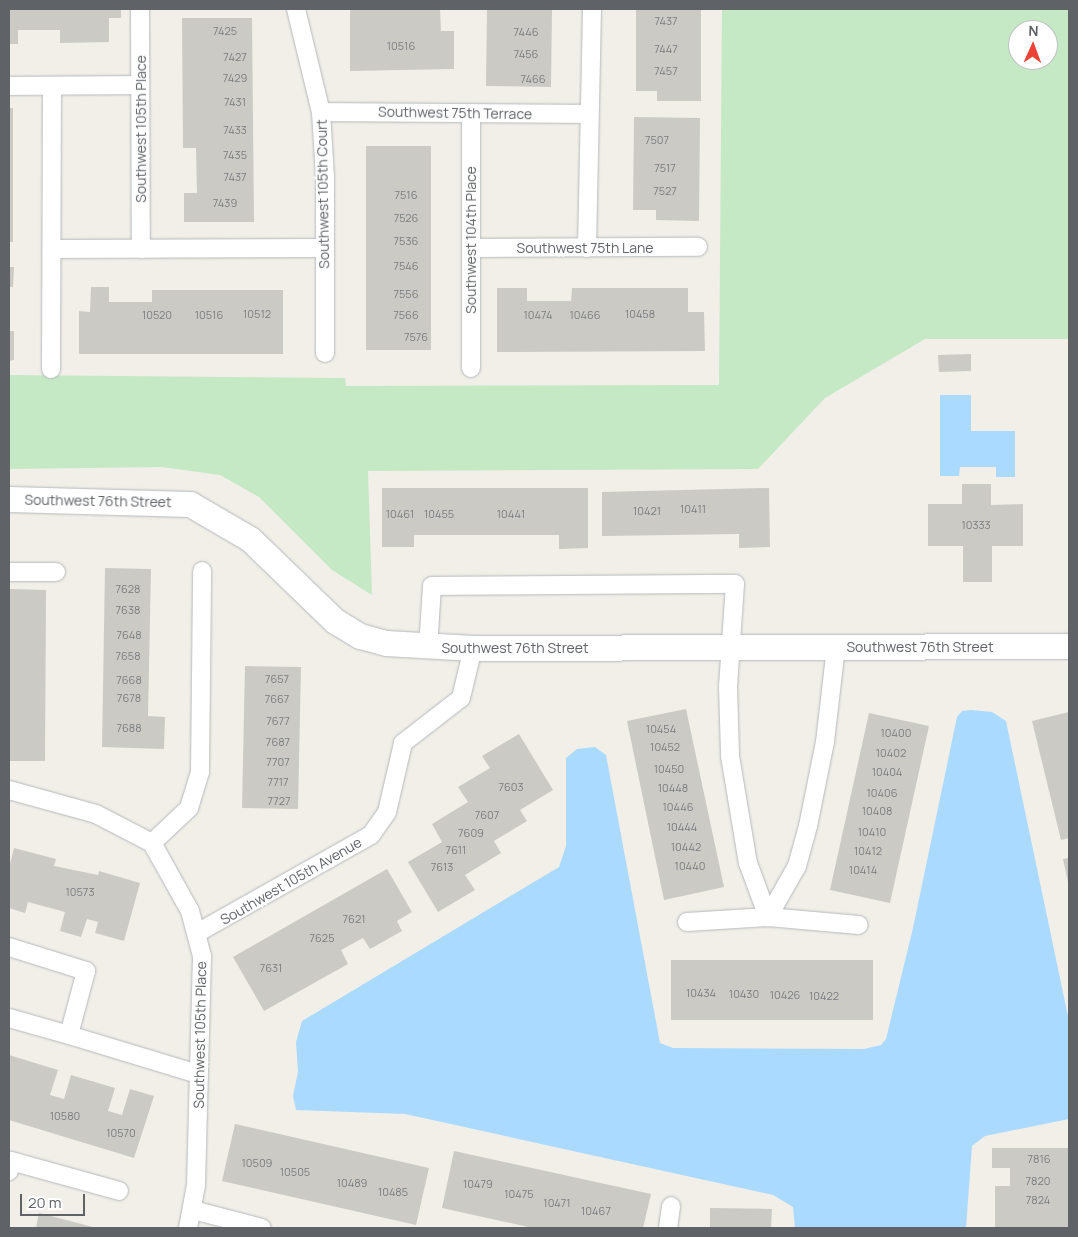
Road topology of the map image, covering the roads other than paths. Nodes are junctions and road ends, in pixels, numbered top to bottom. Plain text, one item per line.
1 (140, 9) edge
2 (296, 9) edge
3 (592, 9) edge
4 (140, 85) junction
5 (9, 86) edge
6 (52, 86) junction
7 (321, 112) junction
8 (471, 113) junction
9 (589, 114) junction
10 (698, 247) dead end
11 (141, 248) junction
12 (325, 248) junction
13 (472, 248) junction
14 (587, 248) junction
15 (52, 249) junction
16 (325, 353) dead end
17 (470, 368) dead end
18 (50, 369) dead end
19 (9, 499) edge
20 (202, 571) dead end
21 (9, 572) edge
22 (56, 572) dead end
23 (1069, 646) edge
24 (836, 647) junction
25 (428, 648) junction
26 (473, 648) junction
27 (731, 648) junction
28 (9, 790) edge
29 (152, 843) junction
30 (768, 917) junction
31 (687, 922) dead end
32 (859, 925) dead end
33 (197, 933) junction
34 (9, 947) edge
35 (9, 1018) edge
36 (69, 1035) junction
37 (198, 1074) junction
38 (9, 1171) edge
39 (119, 1191) dead end
40 (671, 1206) dead end
41 (193, 1210) junction
42 (188, 1228) edge
43 (262, 1228) edge
44 (668, 1228) edge

1 - 4 street, Southwest 105th Place
2 - 7 street, Southwest 105th Court
3 - 9 street
4 - 6 street
4 - 11 street, Southwest 105th Place
5 - 6 street
6 - 15 street
7 - 8 street, Southwest 75th Terrace
7 - 12 street, Southwest 105th Court
8 - 9 street, Southwest 75th Terrace
8 - 13 street, Southwest 104th Place
9 - 14 street
10 - 14 street, Southwest 75th Lane
11 - 12 street
11 - 15 street
12 - 16 street, Southwest 105th Court
13 - 14 street, Southwest 75th Lane
13 - 17 street, Southwest 104th Place
15 - 18 street
19 - 25 street, Southwest 76th Street
20 - 29 street
21 - 22 street
23 - 24 street, Southwest 76th Street
24 - 27 street, Southwest 76th Street
24 - 30 street
25 - 26 street, Southwest 76th Street
25 - 27 street
26 - 27 street, Southwest 76th Street
26 - 33 street, Southwest 105th Avenue
27 - 30 street
28 - 29 street
29 - 33 street, Southwest 105th Place
30 - 31 street
30 - 32 street
33 - 37 street, Southwest 105th Place
34 - 36 street
35 - 36 street
36 - 37 street
37 - 41 street, Southwest 105th Place
38 - 39 street
40 - 44 street
41 - 42 street, Southwest 105th Place
41 - 43 street

